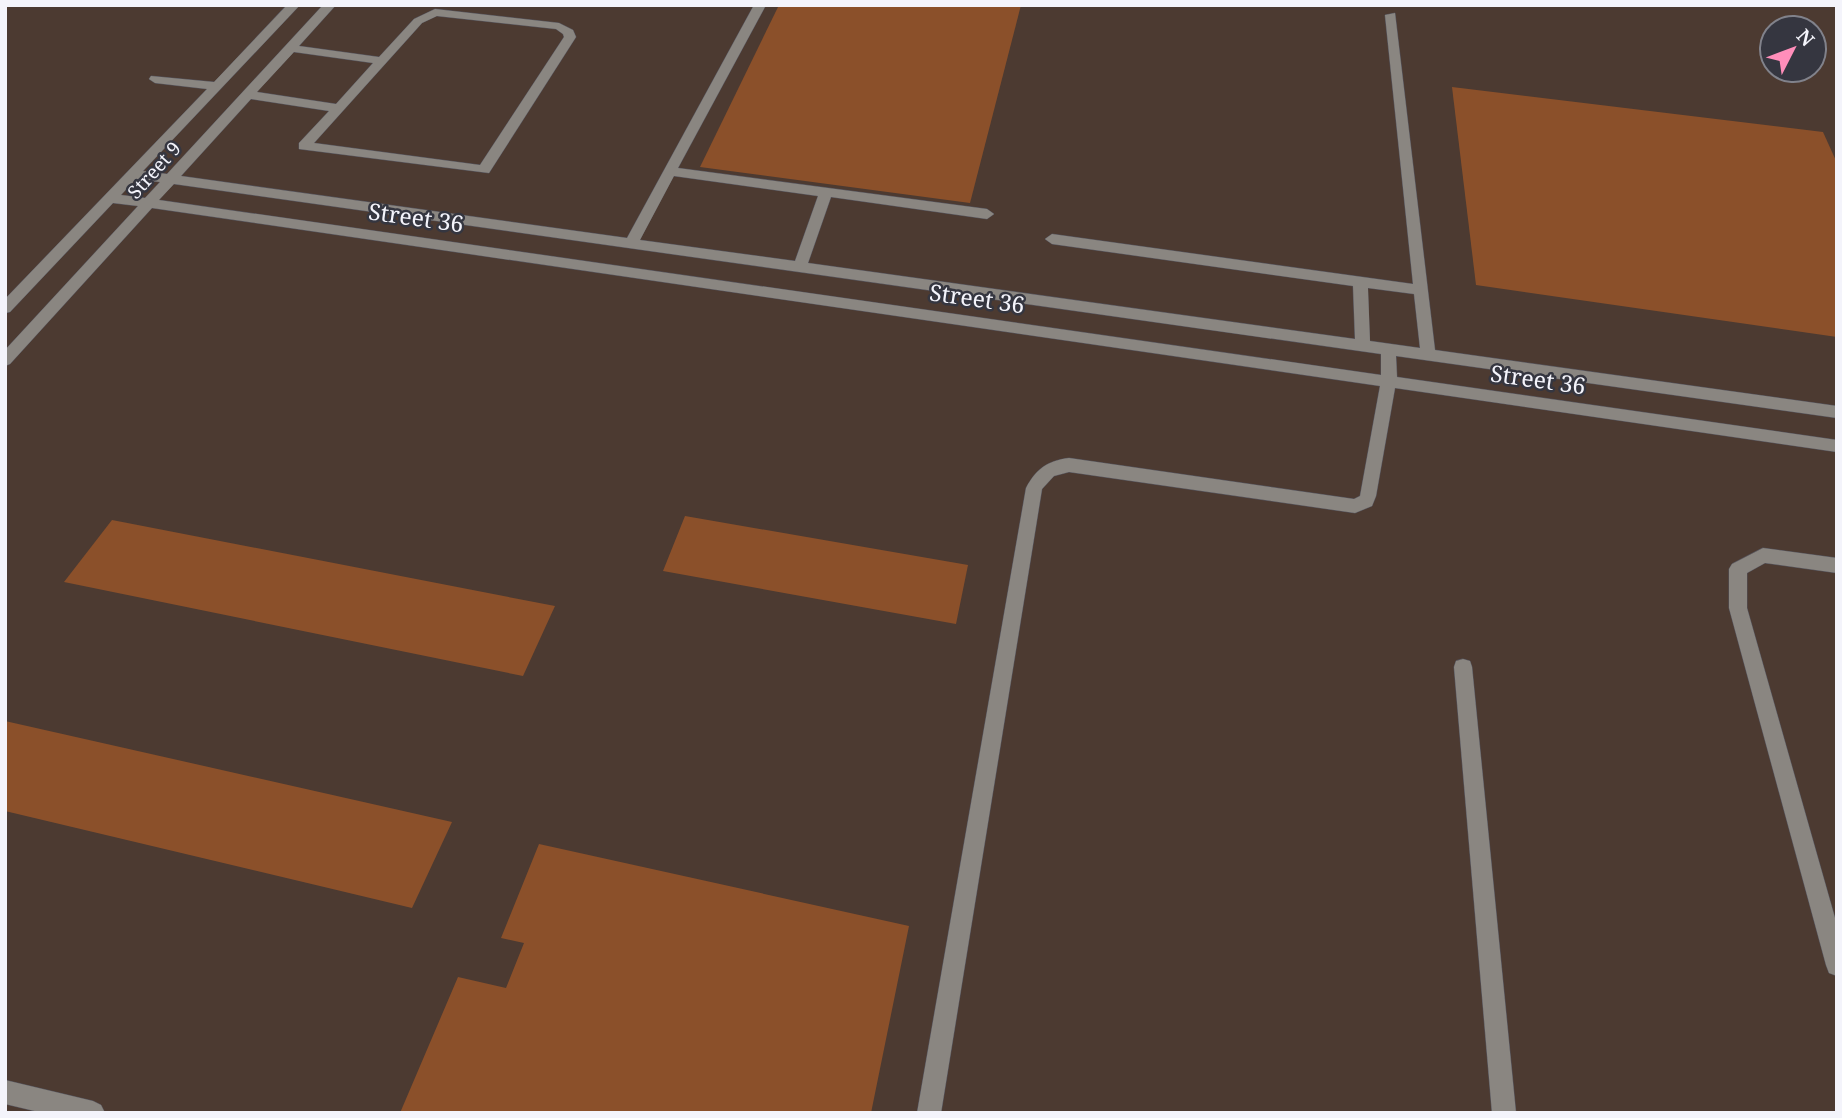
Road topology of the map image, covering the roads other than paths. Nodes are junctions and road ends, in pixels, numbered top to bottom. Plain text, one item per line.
1 (295, 5) edge
2 (330, 5) edge
3 (760, 5) edge
4 (1391, 15) dead end
5 (291, 48) junction
6 (382, 61) junction
7 (155, 79) dead end
8 (218, 86) junction
9 (248, 95) junction
10 (338, 108) junction
11 (669, 172) junction
12 (134, 174) junction
13 (172, 179) junction
14 (826, 193) junction
15 (111, 198) junction
16 (150, 203) junction
17 (987, 214) dead end
18 (1052, 239) dead end
19 (631, 243) junction
20 (668, 248) junction
21 (800, 267) junction
22 (655, 276) junction
23 (1360, 281) junction
24 (1422, 290) junction
25 (5, 308) edge
26 (1363, 346) junction
27 (1388, 349) junction
28 (1428, 355) junction
29 (5, 360) edge
30 (1389, 381) junction
31 (1837, 412) edge
32 (1837, 446) edge
33 (1837, 566) edge
34 (1463, 667) dead end
35 (1837, 965) edge
36 (5, 1092) edge
37 (93, 1113) edge
38 (929, 1113) edge
39 (1504, 1113) edge

1 - 8 lane, Street 9
2 - 5 lane, Street 9
3 - 11 lane
4 - 24 lane
5 - 6 lane
5 - 9 lane, Street 9
6 - 10 lane
6 - 10 lane
7 - 8 lane
8 - 12 lane, Street 9
9 - 10 lane
9 - 13 lane, Street 9
11 - 14 lane
11 - 19 lane
12 - 13 lane, Street 36
12 - 15 lane, Street 9
13 - 16 lane, Street 9
13 - 19 lane, Street 36
14 - 17 lane
14 - 21 lane
15 - 16 lane, Street 36
15 - 25 lane, Street 9
16 - 22 lane, Street 36
16 - 29 lane, Street 9
18 - 23 lane
19 - 20 lane, Street 36
20 - 21 lane, Street 36
20 - 22 lane
21 - 26 lane, Street 36
22 - 30 lane, Street 36
23 - 24 lane
23 - 26 lane
24 - 28 lane
26 - 27 lane, Street 36
27 - 28 lane, Street 36
27 - 30 lane
28 - 31 lane, Street 36
30 - 32 lane, Street 36
30 - 38 lane
33 - 35 lane
34 - 39 lane
36 - 37 lane

